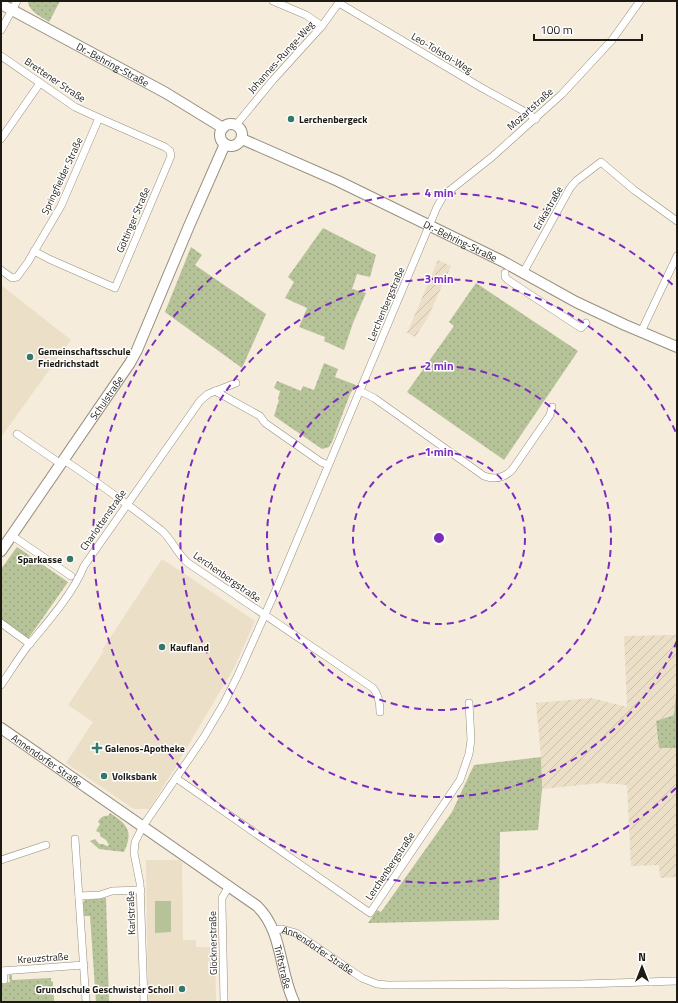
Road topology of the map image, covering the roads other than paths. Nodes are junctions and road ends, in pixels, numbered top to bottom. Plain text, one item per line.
1 (17, 1) edge
2 (273, 1) edge
3 (640, 1) edge
4 (340, 2) edge
5 (1, 4) edge
6 (12, 11) junction
7 (322, 26) junction
8 (1, 30) edge
9 (1, 56) edge
10 (40, 83) junction
11 (98, 118) junction
12 (536, 119) junction
13 (236, 125) junction
14 (223, 128) junction
15 (242, 138) junction
16 (1, 139) edge
17 (226, 144) junction
18 (677, 221) edge
19 (429, 225) junction
20 (34, 252) junction
21 (677, 256) edge
22 (1, 270) edge
23 (505, 273) dead end
24 (523, 273) junction
25 (586, 323) dead end
26 (641, 332) junction
27 (677, 347) edge
28 (236, 383) dead end
29 (215, 391) junction
30 (360, 391) junction
31 (552, 407) dead end
32 (16, 434) dead end
33 (63, 462) junction
34 (328, 465) junction
35 (126, 504) junction
36 (11, 535) junction
37 (1, 551) edge
38 (71, 576) dead end
39 (265, 615) junction
40 (1, 623) edge
41 (30, 644) junction
42 (1, 685) edge
43 (469, 703) dead end
44 (380, 712) dead end
45 (1, 728) edge
46 (176, 778) junction
47 (143, 826) junction
48 (75, 839) dead end
49 (46, 845) dead end
50 (1, 860) edge
51 (229, 886) junction
52 (141, 890) junction
53 (79, 896) junction
54 (274, 930) junction
55 (84, 966) junction
56 (2, 971) edge
57 (4, 980) dead end
58 (677, 981) edge
59 (86, 1002) edge
60 (144, 1002) edge
61 (224, 1002) edge
62 (294, 1002) edge

1 - 6 street
2 - 7 street
3 - 12 street, Mozartstraße
4 - 7 street, Johannes-Runge-Weg
4 - 12 street, Leo-Tolstoi-Weg
5 - 6 street, Dr.-Behring-Straße
6 - 8 street
6 - 14 street, Dr.-Behring-Straße
7 - 13 street, Johannes-Runge-Weg
9 - 10 street, Brettener Straße
10 - 11 street, Brettener Straße
10 - 16 street
11 - 20 street, Springfielder Straße
11 - 20 street, Göttinger Straße
12 - 19 street, Mozartstraße
13 - 14 street
13 - 15 street
14 - 17 street
15 - 17 street
15 - 19 street, Dr.-Behring-Straße
17 - 33 street, Schulstraße
18 - 24 street, Erikastraße
19 - 24 street, Dr.-Behring-Straße
19 - 30 street, Lerchenbergstraße
20 - 22 street, Springfielder Straße
21 - 26 street
23 - 25 street
24 - 26 street, Dr.-Behring-Straße
26 - 27 street, Dr.-Behring-Straße
28 - 29 street, Charlottenstraße
29 - 34 street
29 - 35 street, Charlottenstraße
30 - 31 street
30 - 34 street, Lerchenbergstraße
32 - 33 street, Lerchenbergstraße
33 - 35 street, Lerchenbergstraße
33 - 36 street, Schulstraße
34 - 39 street, Lerchenbergstraße
35 - 39 street, Lerchenbergstraße
35 - 41 street, Charlottenstraße
36 - 37 street, Schulstraße
36 - 38 street
39 - 44 street, Lerchenbergstraße
39 - 46 street, Lerchenbergstraße
40 - 41 street
41 - 42 street, Charlottenstraße
43 - 46 street, Lerchenbergstraße
45 - 47 street, Annendorfer Straße
46 - 47 street, Lerchenbergstraße
47 - 51 street, Annendorfer Straße
47 - 52 street, Karlstraße
48 - 53 street, Kreuzstraße
49 - 50 street
51 - 54 street, Annendorfer Straße
51 - 61 street, Glöcknerstraße
52 - 53 street
52 - 60 street, Karlstraße
53 - 55 street, Kreuzstraße
54 - 58 street, Annendorfer Straße
54 - 62 street, Triftstraße
55 - 56 street, Kreuzstraße
55 - 59 street, Kreuzstraße
56 - 57 street, Kreuzstraße

